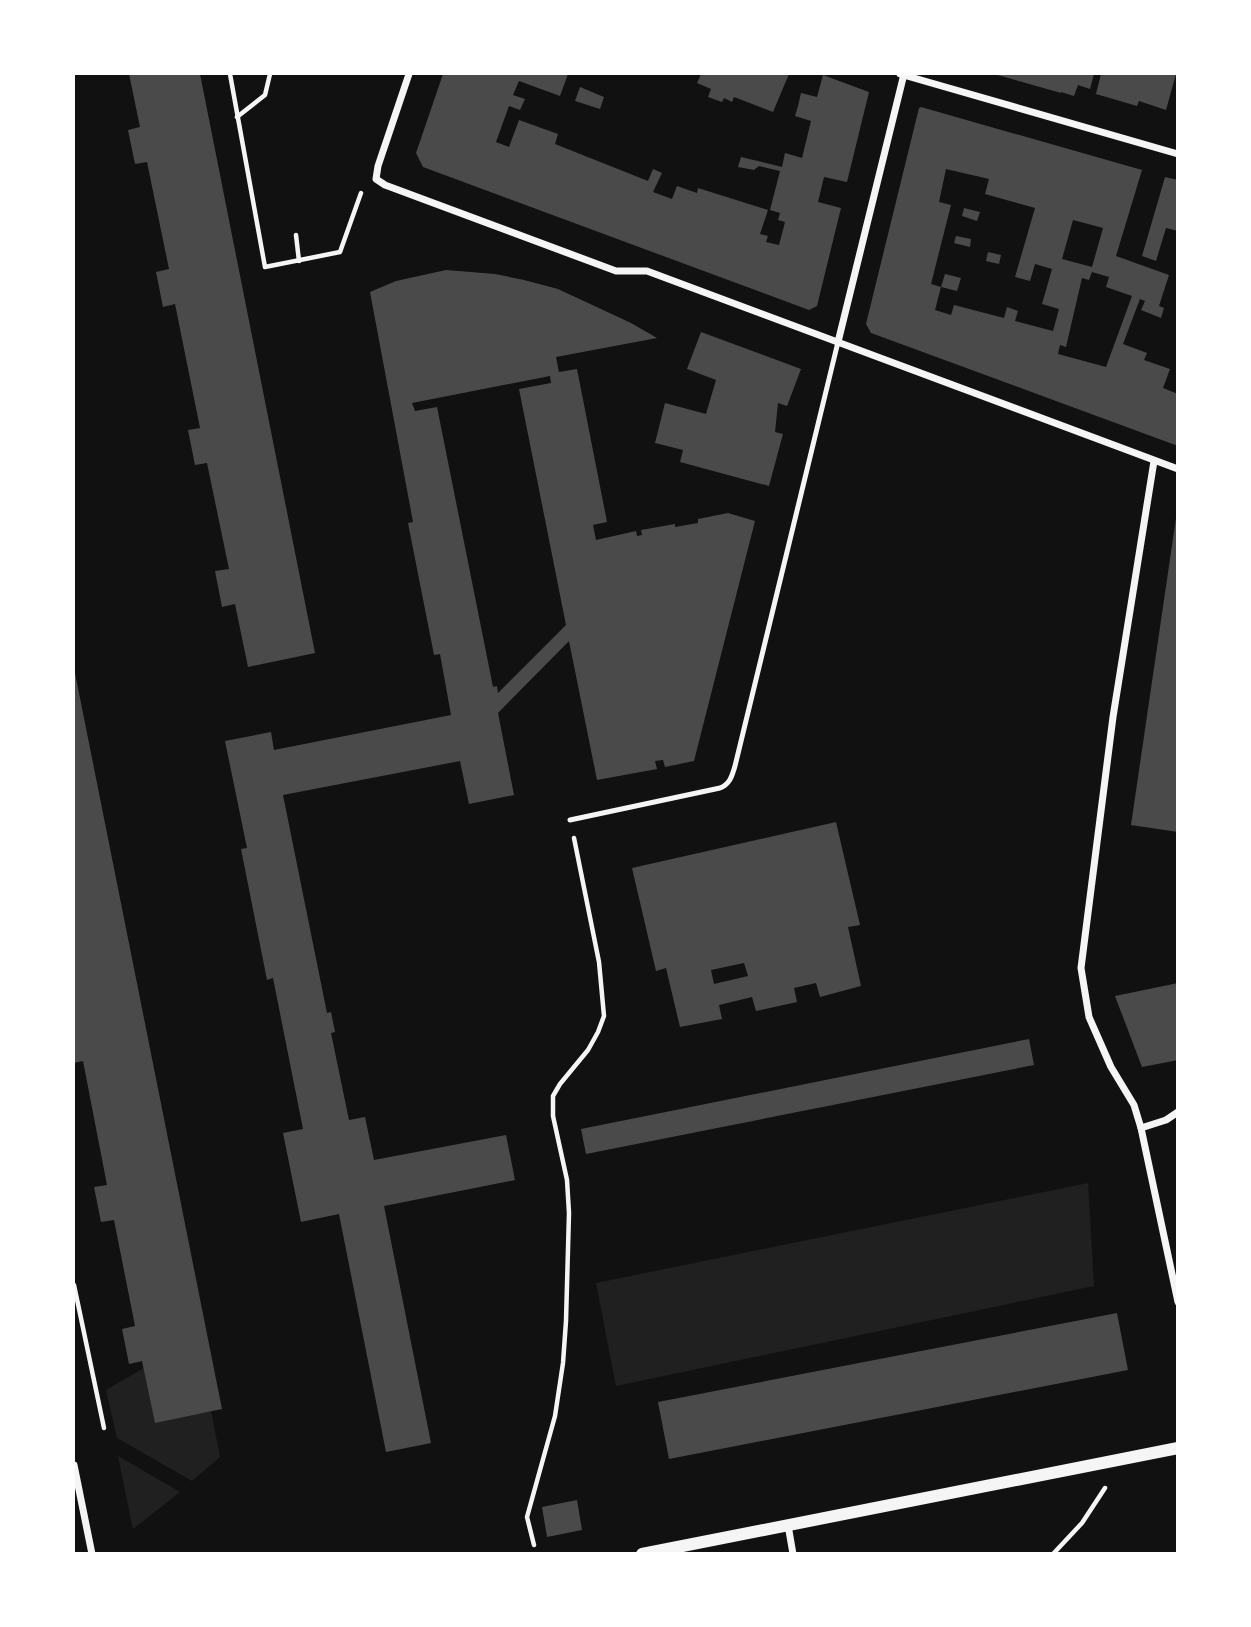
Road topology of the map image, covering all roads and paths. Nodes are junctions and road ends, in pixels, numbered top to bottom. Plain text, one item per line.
1 (230, 74) edge
2 (270, 74) edge
3 (409, 74) edge
4 (902, 74) edge
5 (237, 117) junction
6 (1178, 154) edge
7 (376, 179) junction
8 (296, 235) dead end
9 (299, 261) junction
10 (838, 342) junction
11 (1154, 460) junction
12 (1178, 469) edge
13 (570, 820) joint
14 (1178, 1112) edge
15 (1141, 1128) junction
16 (74, 1285) edge
17 (1178, 1303) edge
18 (83, 1334) junction
19 (74, 1336) edge
20 (104, 1428) dead end
21 (1178, 1448) edge
22 (74, 1465) edge
23 (1105, 1488) dead end
24 (788, 1525) junction
25 (534, 1545) dead end
26 (92, 1553) edge
27 (642, 1553) edge
28 (793, 1553) edge
29 (1053, 1553) edge

1 - 5 path
2 - 5 path
3 - 7 street
4 - 6 street
4 - 10 street
5 - 9 path
7 - 9 path
7 - 10 street
8 - 9 path
10 - 11 street
10 - 13 lane
11 - 12 street
11 - 15 street
13 - 25 path
14 - 15 street
15 - 17 street
16 - 18 path
18 - 19 path
18 - 20 path
21 - 24 street
22 - 26 street
23 - 29 path
24 - 27 street
24 - 28 street

